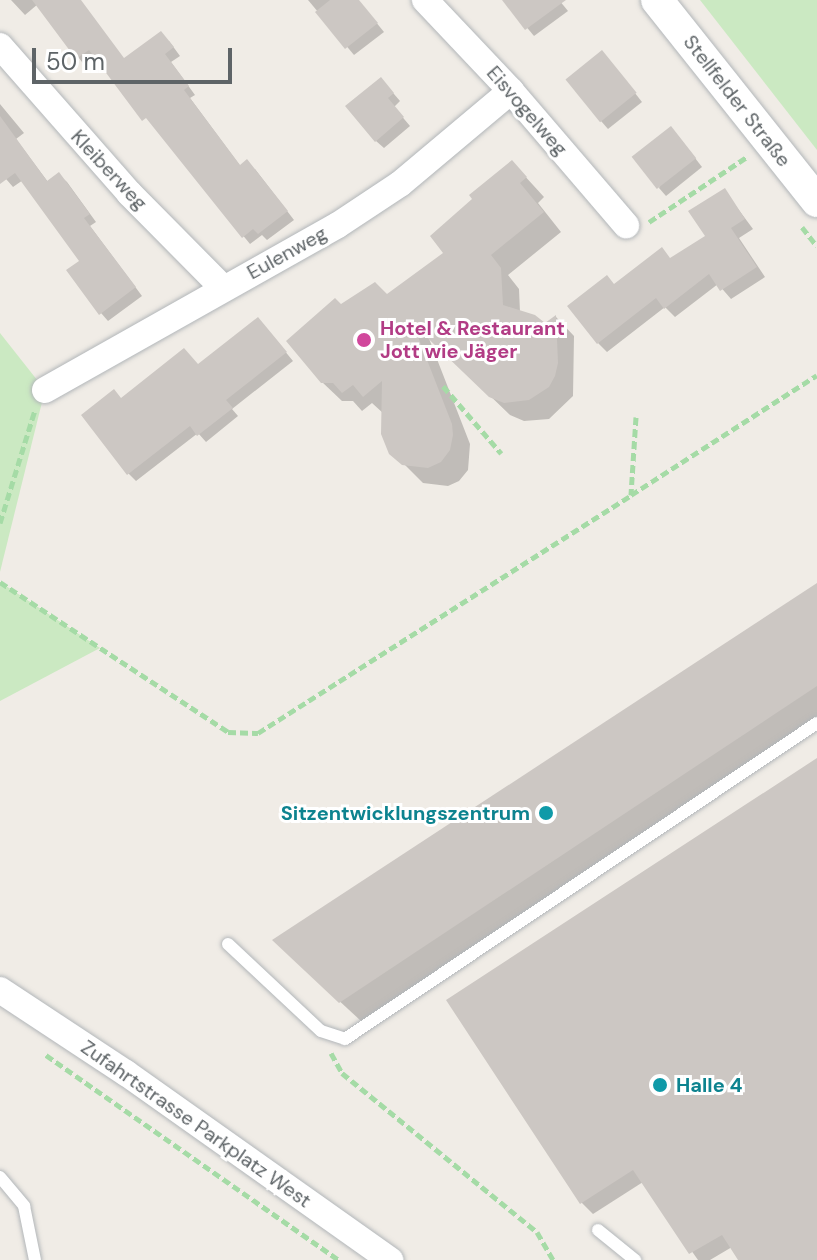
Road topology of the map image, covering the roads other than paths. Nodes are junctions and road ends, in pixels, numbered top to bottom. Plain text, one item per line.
1 (425, 0) edge
2 (657, 0) edge
3 (0, 46) edge
4 (511, 91) junction
5 (817, 201) edge
6 (626, 225) road end
7 (223, 288) junction
8 (45, 390) road end
9 (817, 723) edge
10 (228, 944) dead end
11 (0, 990) edge
12 (0, 1177) edge
13 (598, 1230) dead end
14 (35, 1260) edge
15 (390, 1260) edge
16 (635, 1260) edge

1 - 4 street, Eisvogelweg
2 - 5 street, Stellfelder Straße
3 - 7 street, Kleiberweg
4 - 6 street, Eisvogelweg
4 - 7 street, Eulenweg
7 - 8 street, Eulenweg
9 - 10 lane
11 - 15 street, Zufahrtstrasse Parkplatz West
12 - 14 lane
13 - 16 lane

